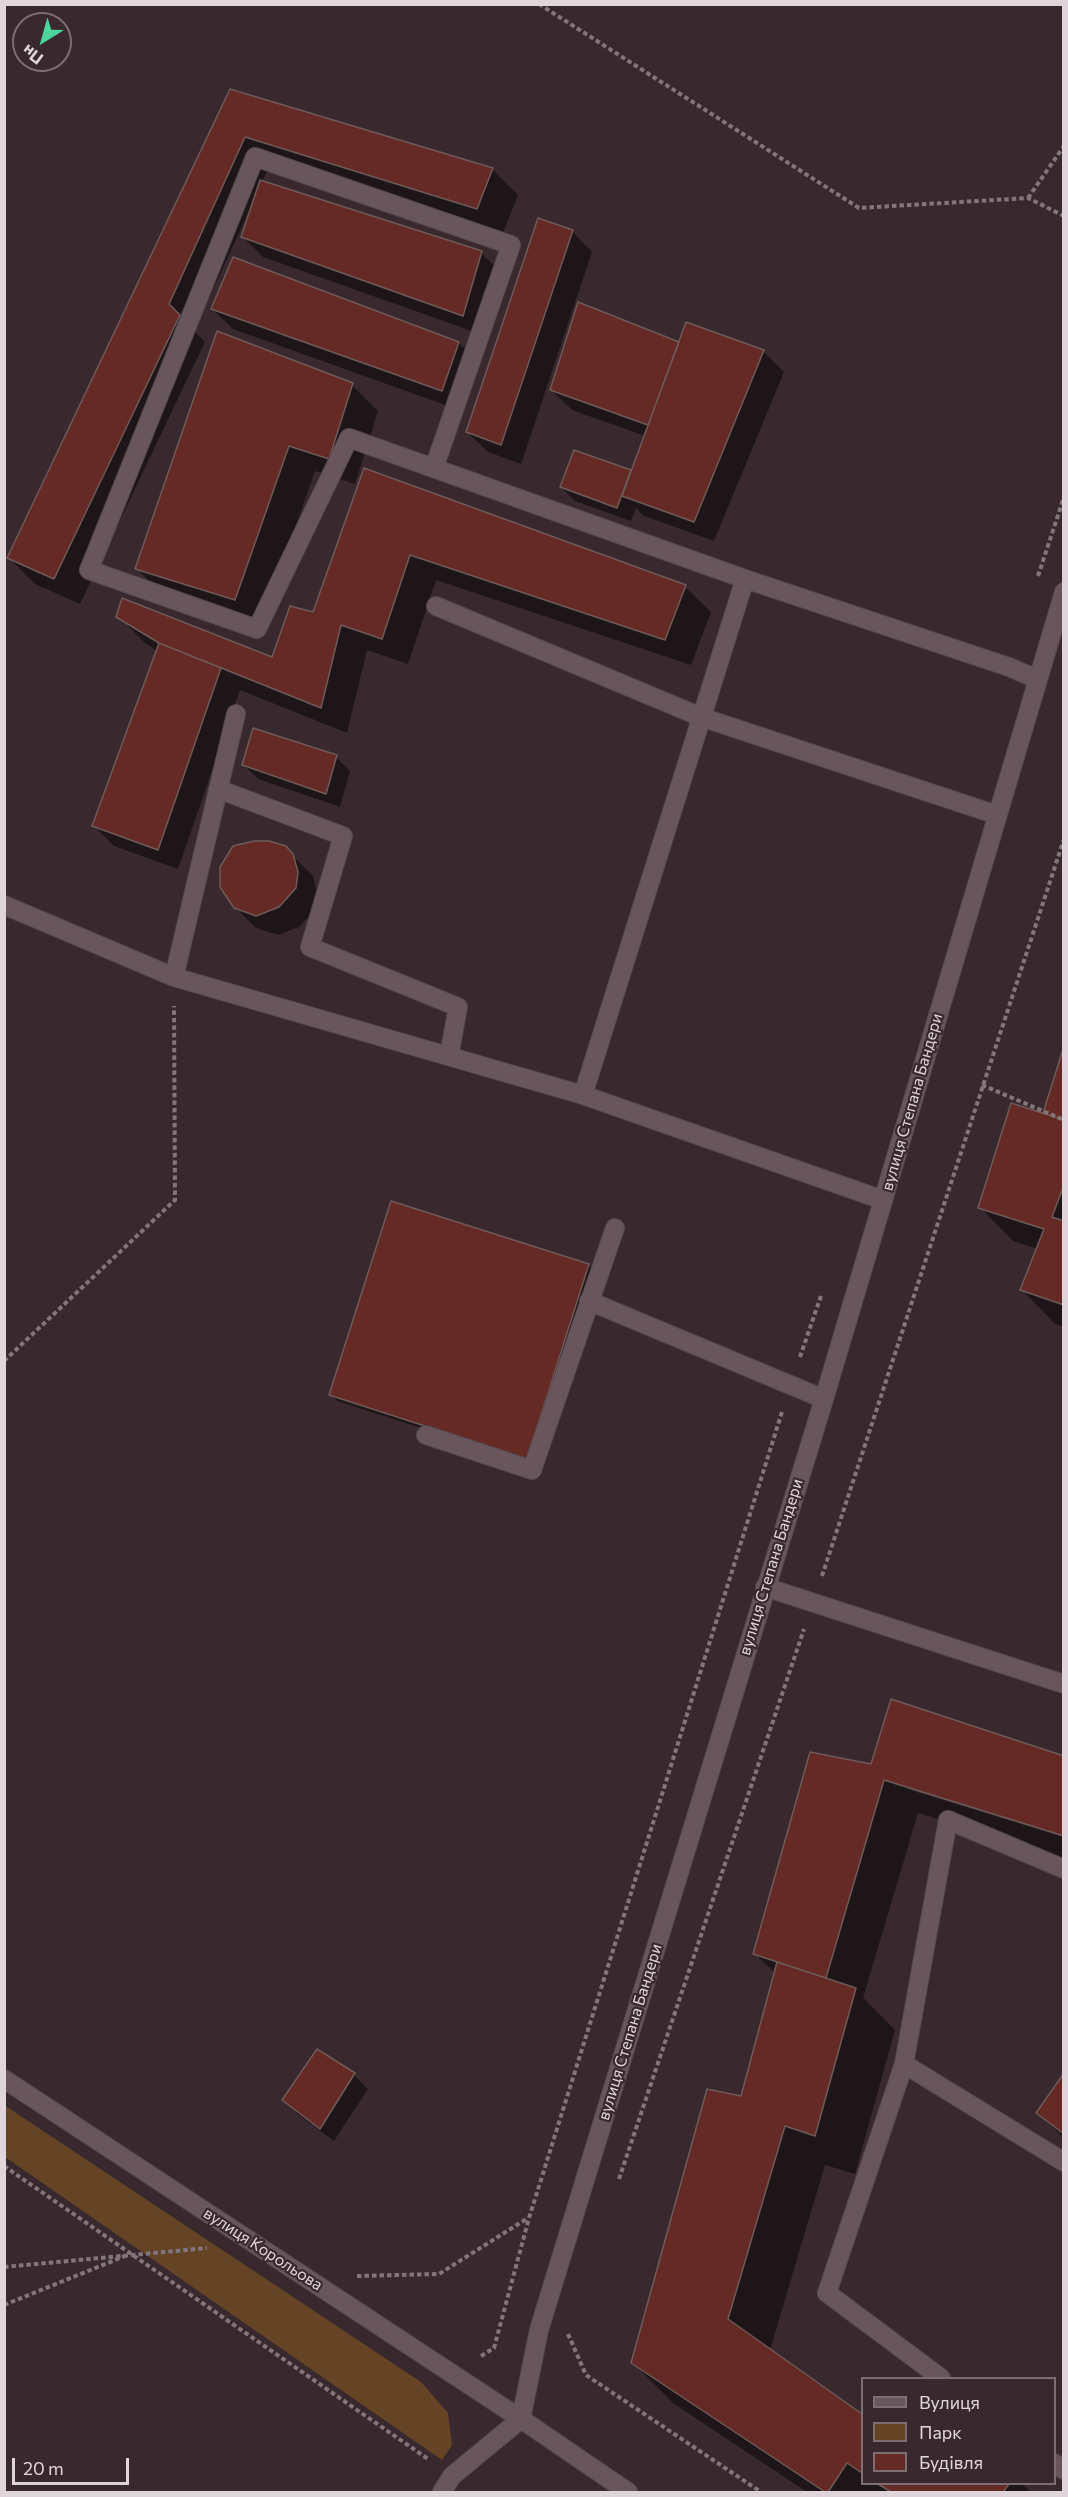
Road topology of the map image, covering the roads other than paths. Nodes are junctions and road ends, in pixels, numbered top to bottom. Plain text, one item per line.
1 (434, 468) junction
2 (745, 579) junction
3 (1064, 592) edge
4 (435, 606) dead end
5 (1037, 679) junction
6 (237, 714) dead end
7 (701, 717) junction
8 (218, 789) junction
9 (997, 815) junction
10 (4, 905) edge
11 (174, 976) junction
12 (449, 1056) junction
13 (583, 1095) junction
14 (883, 1200) junction
15 (615, 1228) dead end
16 (589, 1301) junction
17 (824, 1399) junction
18 (426, 1435) dead end
19 (765, 1587) junction
20 (1064, 1684) edge
21 (1064, 1869) edge
22 (904, 2064) junction
23 (4, 2079) edge
24 (1064, 2162) edge
25 (938, 2377) edge
26 (521, 2419) junction
27 (441, 2493) edge
28 (628, 2493) edge

1 - 1 street
1 - 2 street
2 - 5 street
2 - 7 street
3 - 5 street, вулиця Степана Бандери
4 - 7 street
5 - 9 street, вулиця Степана Бандери
6 - 8 street
7 - 9 street
7 - 13 street
8 - 11 street
8 - 12 street
9 - 14 street, вулиця Степана Бандери
10 - 11 street
11 - 12 street
12 - 13 street
13 - 14 street
14 - 17 street, вулиця Степана Бандери
15 - 16 street
16 - 17 street
16 - 18 street
17 - 19 street, вулиця Степана Бандери
19 - 20 street
19 - 26 street, вулиця Степана Бандери
21 - 22 street
22 - 24 street
22 - 25 street
23 - 26 street, вулиця Корольова
26 - 27 street
26 - 28 street

